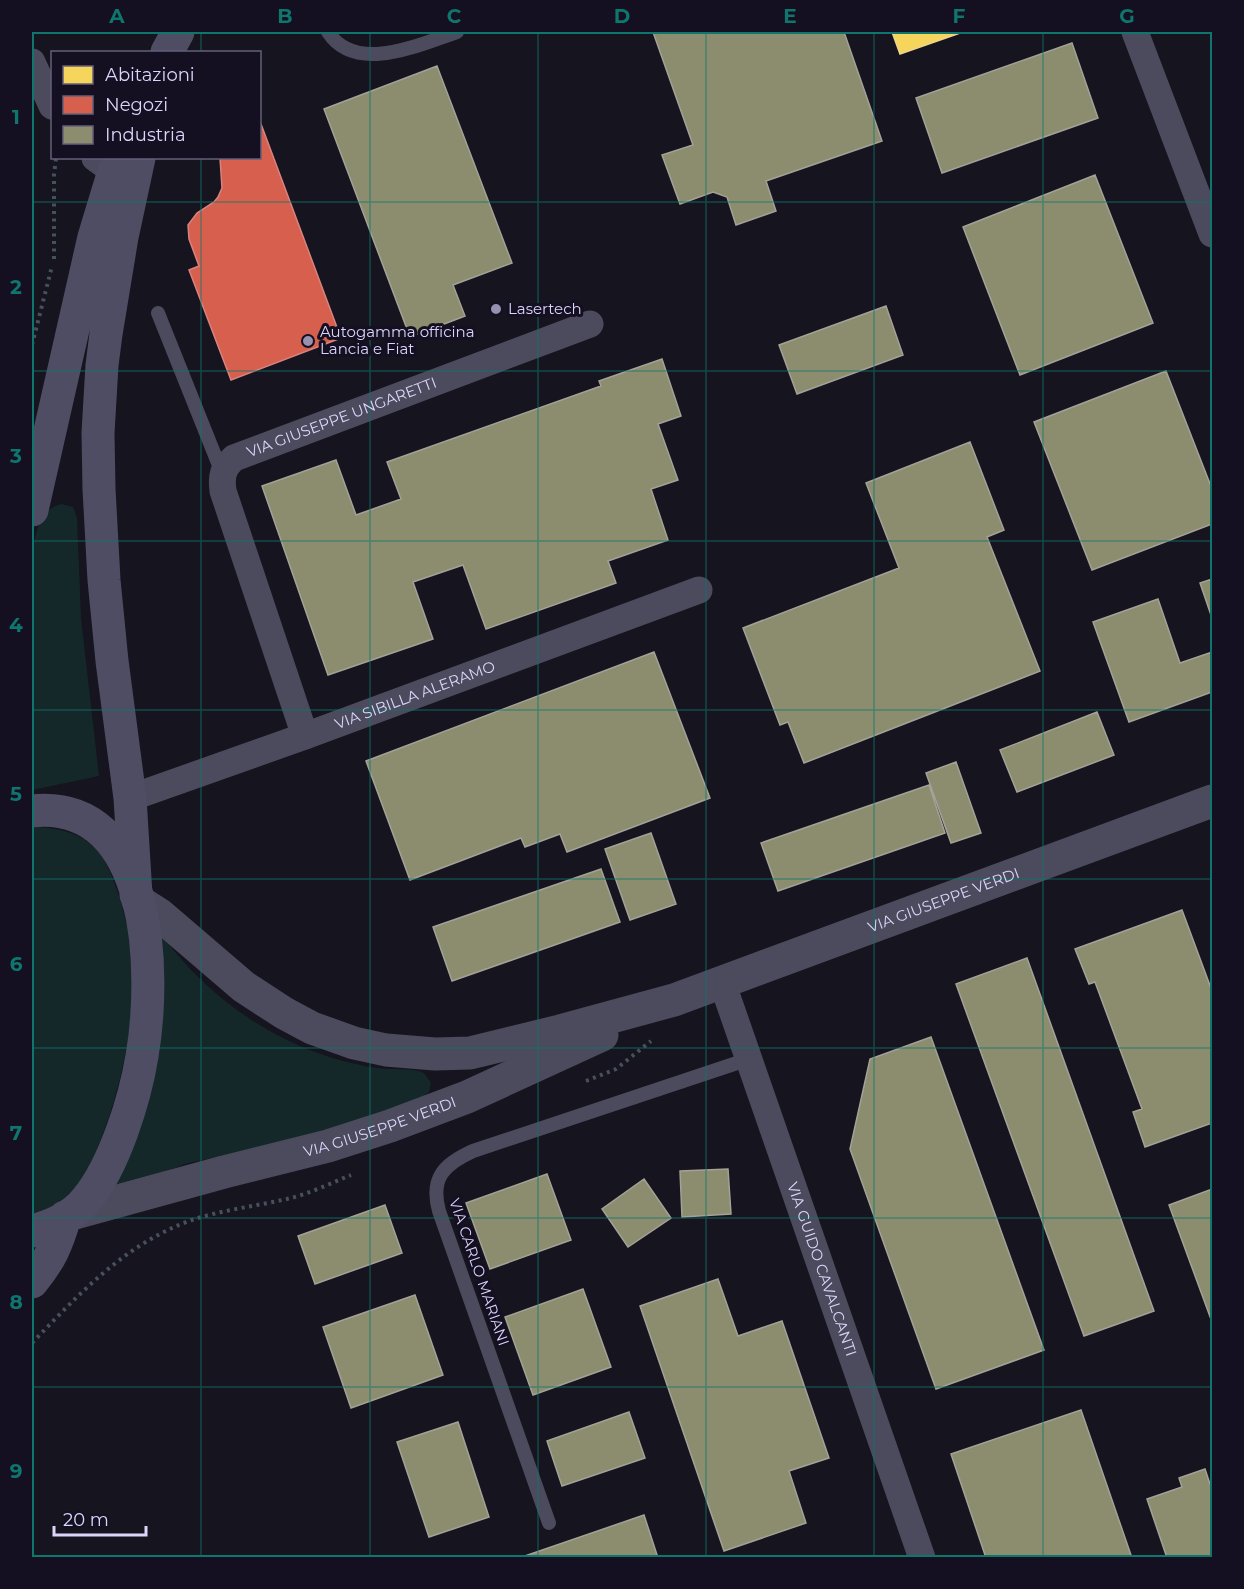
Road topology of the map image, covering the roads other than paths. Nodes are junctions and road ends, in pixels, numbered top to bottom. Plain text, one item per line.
1 (328, 32) edge
2 (457, 32) edge
3 (1135, 32) edge
4 (32, 62) edge
5 (51, 104) edge
6 (116, 161) edge
7 (1212, 234) edge
8 (158, 313) dead end
9 (590, 324) dead end
10 (222, 473) junction
11 (32, 510) edge
12 (699, 590) dead end
13 (305, 736) junction
14 (130, 798) junction
15 (1212, 801) edge
16 (32, 811) edge
17 (137, 898) junction
18 (722, 982) junction
19 (674, 1000) junction
20 (749, 1059) junction
21 (68, 1215) junction
22 (32, 1231) edge
23 (32, 1282) edge
24 (549, 1523) dead end
25 (922, 1557) edge

1 - 2 lane
3 - 7 street
4 - 5 street
6 - 11 main road
6 - 14 main road
8 - 10 lane
9 - 10 street, VIA GIUSEPPE UNGARETTI
10 - 13 street
12 - 13 street, VIA SIBILLA ALERAMO
13 - 14 street, VIA SIBILLA ALERAMO
14 - 17 main road
15 - 18 street, VIA GIUSEPPE VERDI
16 - 17 main road
17 - 19 street, VIA GIUSEPPE VERDI
17 - 21 main road
18 - 19 street, VIA GIUSEPPE VERDI
18 - 20 street, VIA GUIDO CAVALCANTI
19 - 21 street, VIA GIUSEPPE VERDI
20 - 24 lane, VIA CARLO MARIANI
20 - 25 street, VIA GUIDO CAVALCANTI
21 - 22 main road
21 - 23 main road

